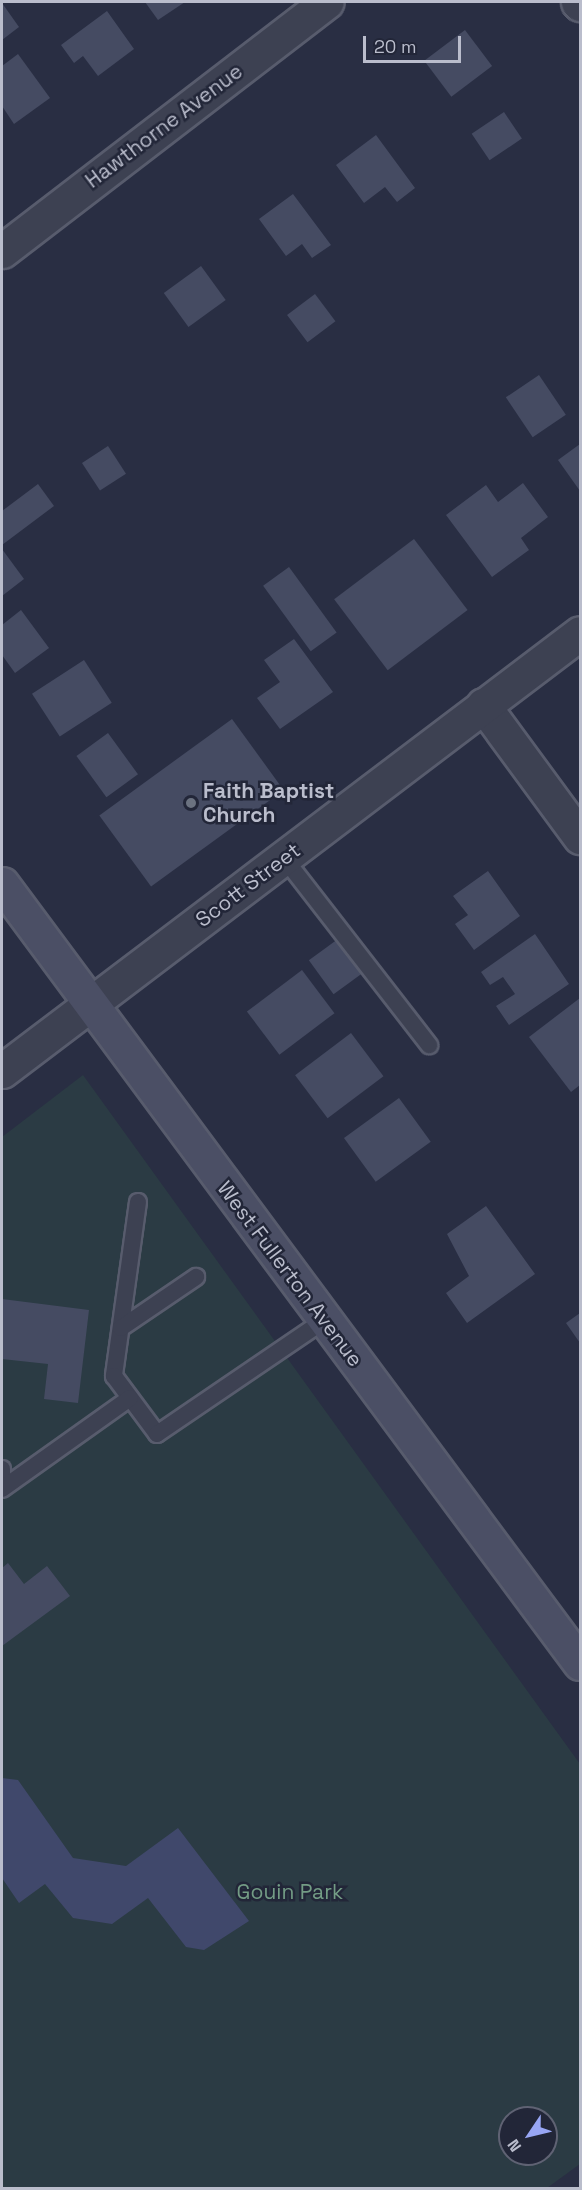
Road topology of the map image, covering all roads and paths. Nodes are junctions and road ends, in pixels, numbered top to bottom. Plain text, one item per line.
1 (327, 2) edge
2 (2, 251) edge
3 (580, 633) edge
4 (483, 705) junction
5 (580, 837) edge
6 (284, 858) junction
7 (2, 884) edge
8 (90, 1005) junction
9 (429, 1045) dead end
10 (2, 1071) edge
11 (138, 1202) dead end
12 (196, 1277) dead end
13 (325, 1320) junction
14 (121, 1328) junction
15 (130, 1398) junction
16 (2, 1480) edge
17 (580, 1663) edge

1 - 2 street, Hawthorne Avenue
3 - 4 street, Scott Street
4 - 5 street
4 - 6 street, Scott Street
6 - 8 street, Scott Street
6 - 9 lane
7 - 8 street, West Fullerton Avenue
8 - 10 street, Scott Street
8 - 13 street, West Fullerton Avenue
11 - 14 lane
12 - 14 lane
13 - 15 lane
13 - 17 street, West Fullerton Avenue
14 - 15 lane
15 - 16 lane

